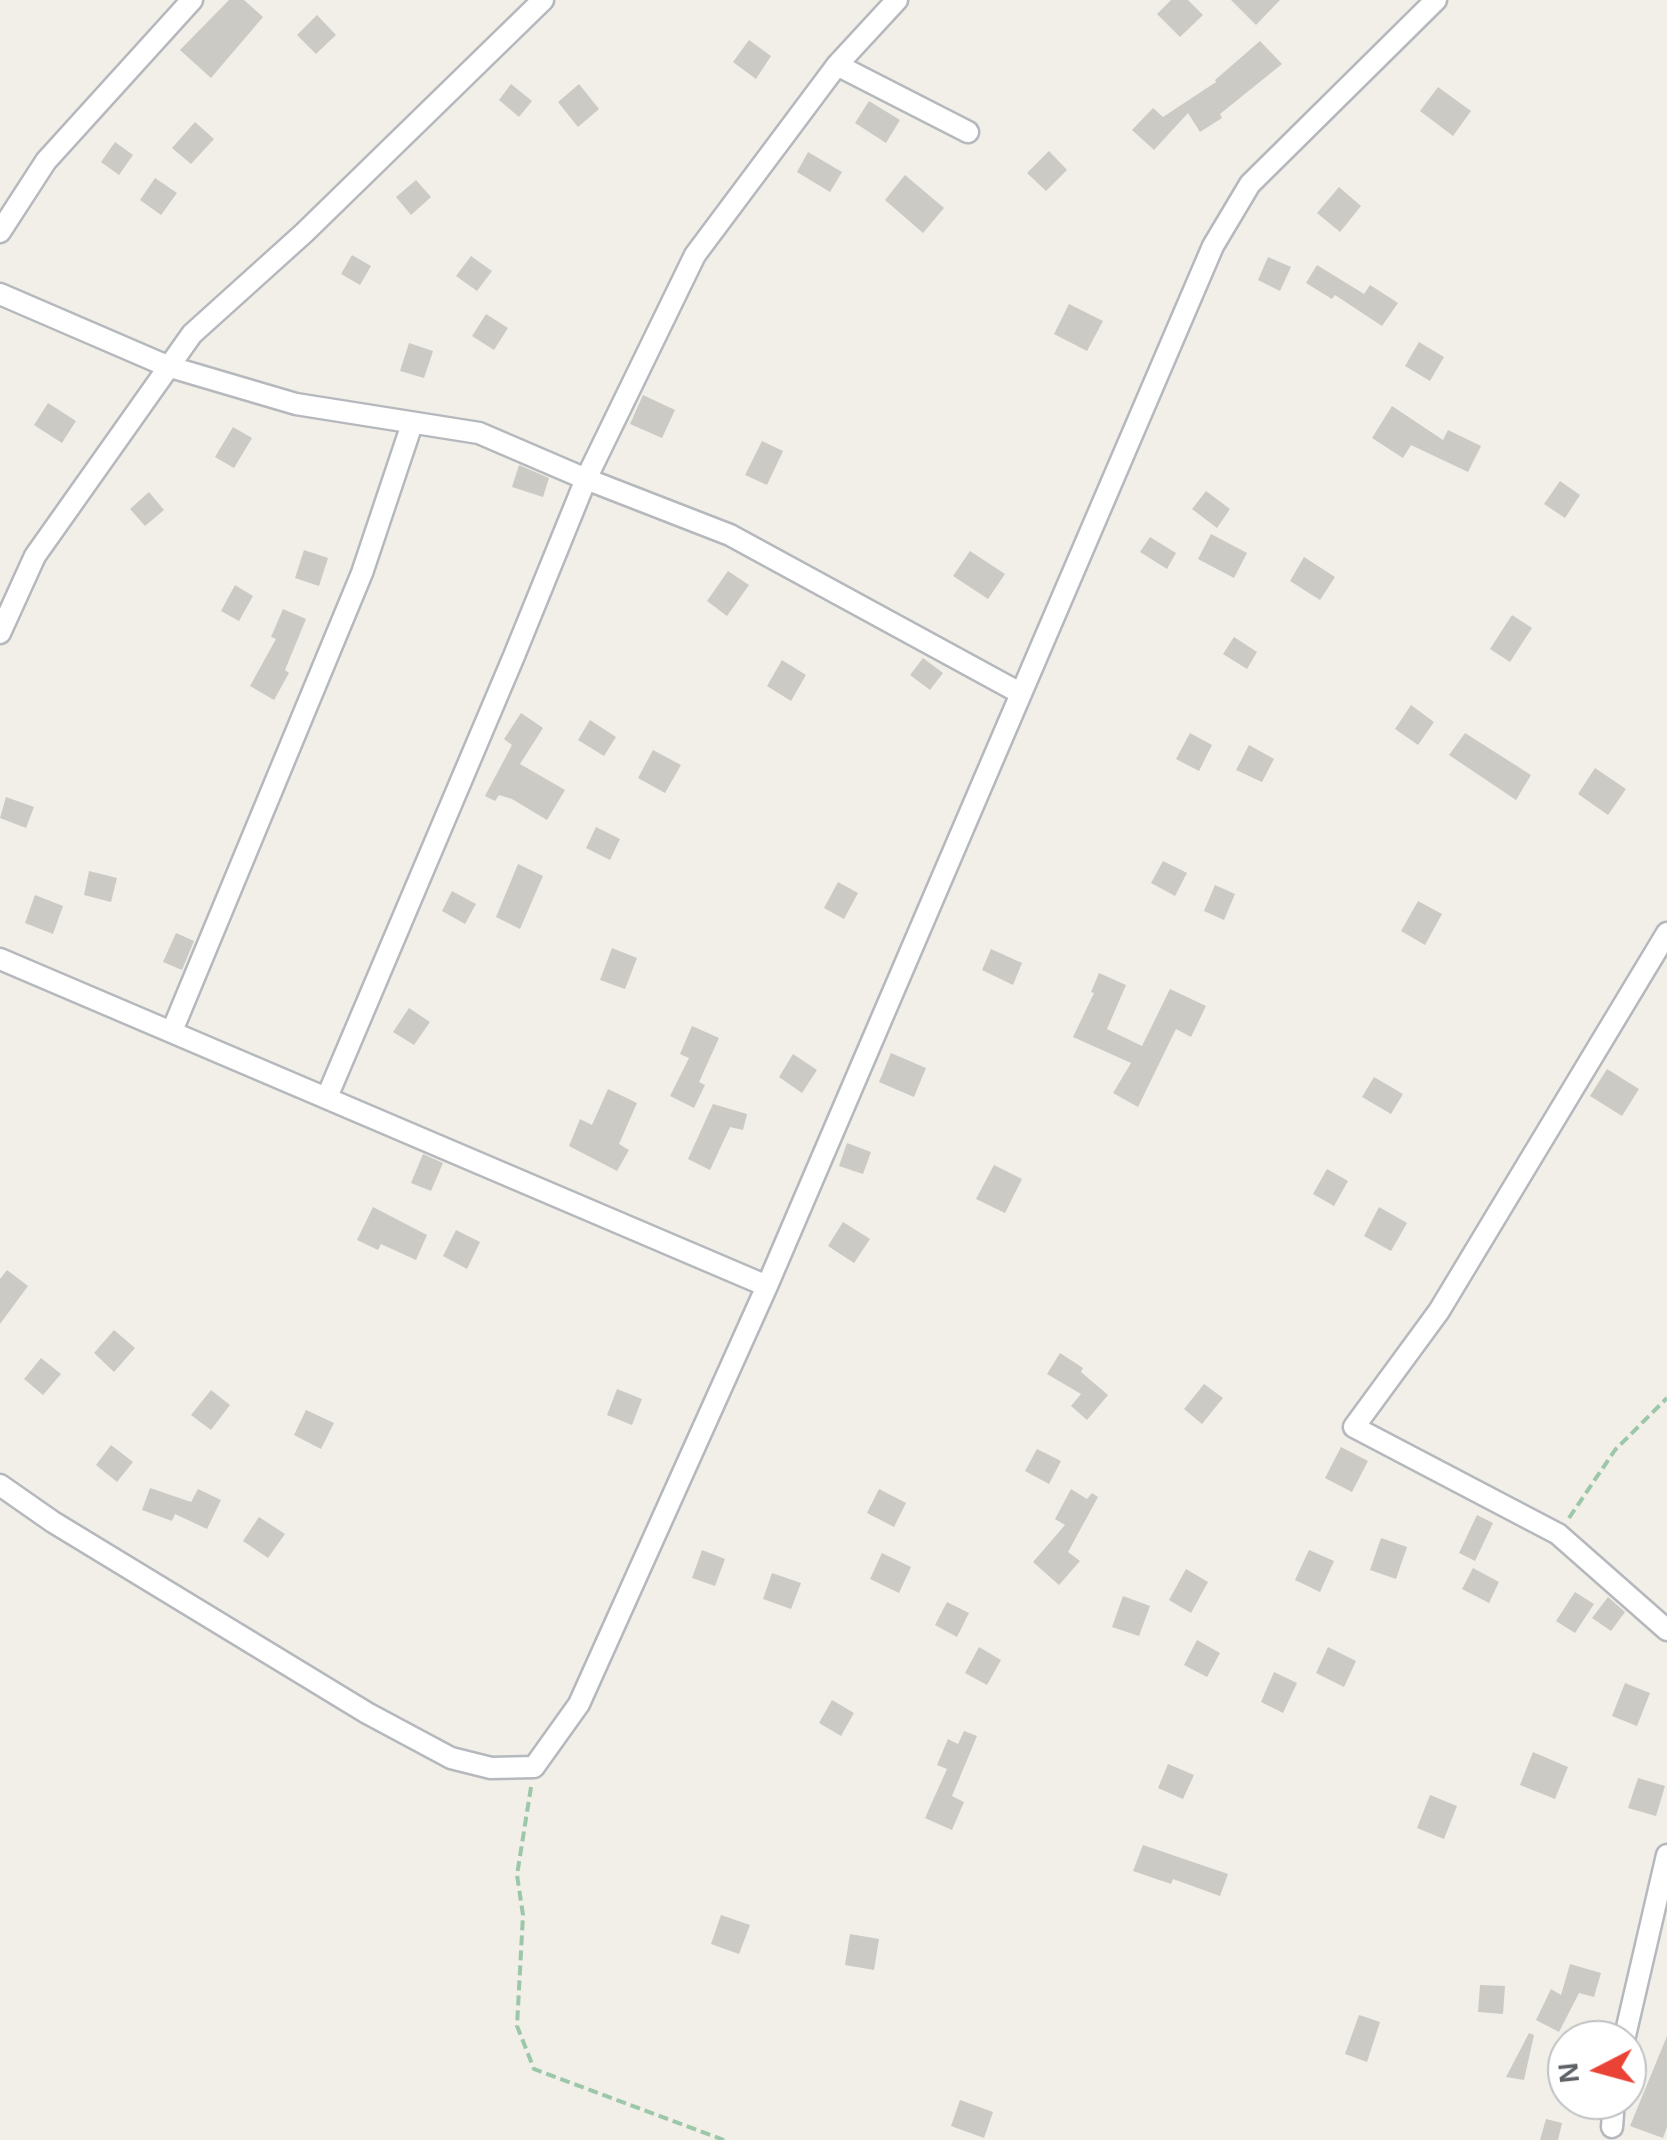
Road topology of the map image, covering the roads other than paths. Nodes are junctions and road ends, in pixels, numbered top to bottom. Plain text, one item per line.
1 (192, 0) edge
2 (543, 0) edge
3 (897, 0) edge
4 (1436, 0) edge
5 (837, 65) junction
6 (968, 132) dead end
7 (0, 232) edge
8 (0, 294) edge
9 (166, 366) junction
10 (412, 424) junction
11 (586, 479) junction
12 (0, 633) edge
13 (1020, 693) junction
14 (1667, 933) edge
15 (0, 959) edge
16 (172, 1031) junction
17 (327, 1097) junction
18 (767, 1286) junction
19 (0, 1485) edge
20 (1667, 1630) edge
21 (1667, 1855) edge
22 (1664, 1884) edge
23 (1629, 2020) edge
24 (1613, 2120) edge
25 (1612, 2128) dead end

1 - 7 street
2 - 9 street
3 - 5 street
4 - 13 street
5 - 6 street
5 - 11 street
8 - 9 street
9 - 10 street
9 - 12 street
10 - 11 street
10 - 16 street
11 - 13 street
11 - 17 street
13 - 18 street
14 - 20 street
15 - 16 street
16 - 17 street
17 - 18 street
18 - 19 street
21 - 22 street
22 - 23 street
24 - 25 street

